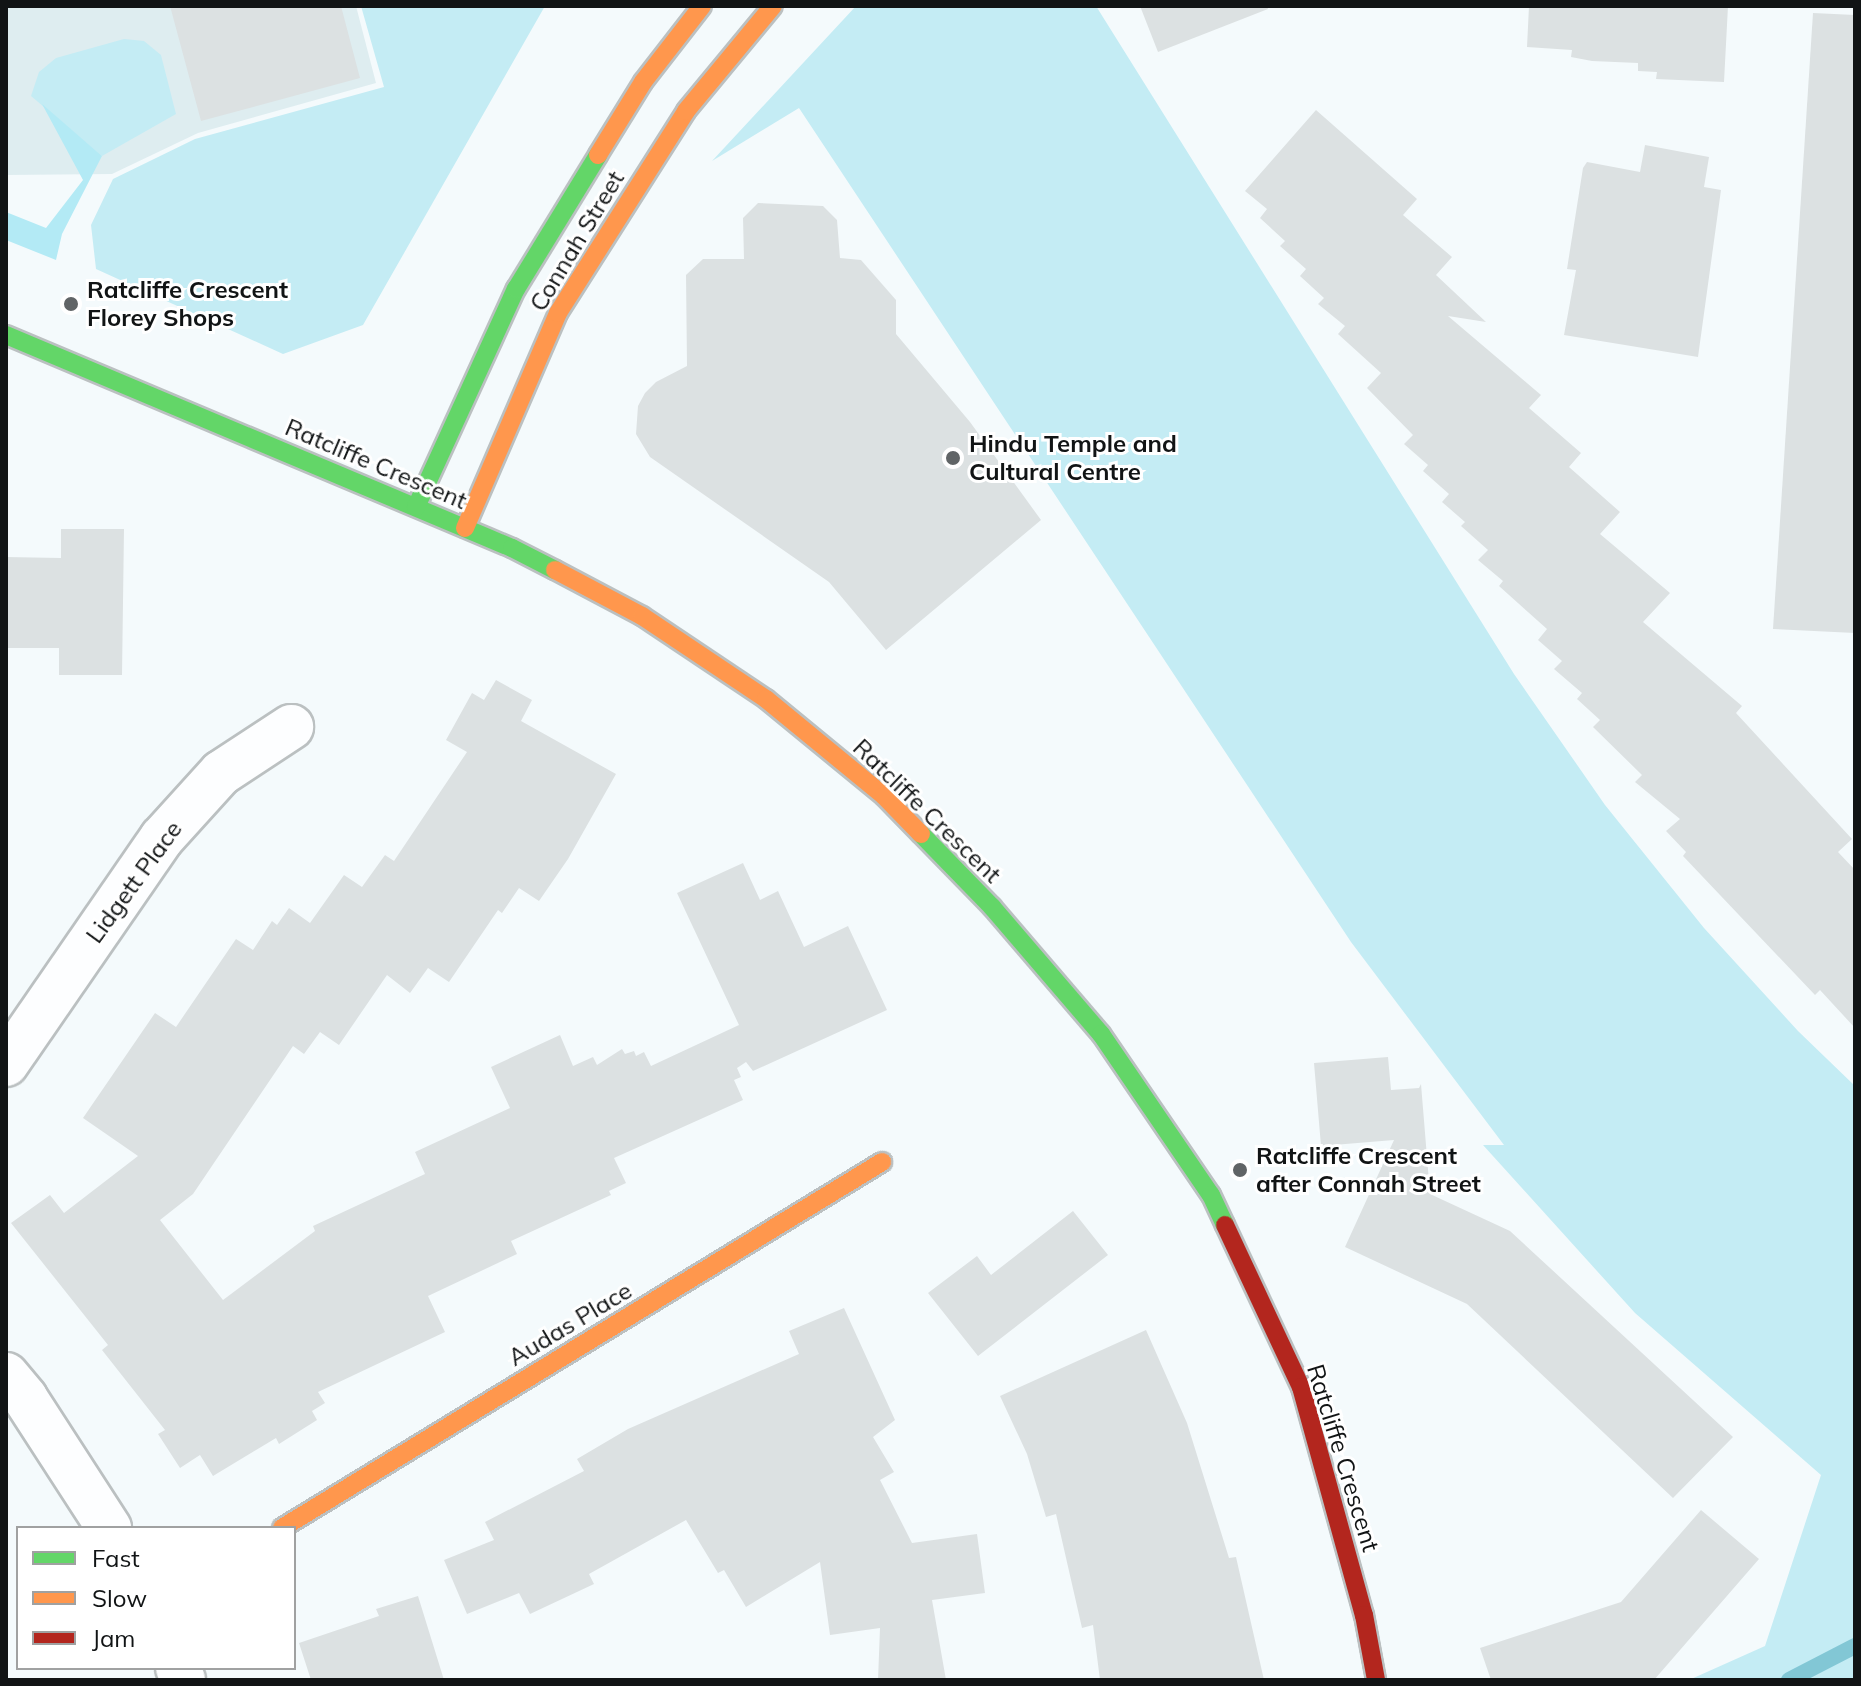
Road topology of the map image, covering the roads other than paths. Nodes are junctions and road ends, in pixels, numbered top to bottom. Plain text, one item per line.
1 (702, 6) edge
2 (773, 6) edge
3 (6, 335) edge
4 (416, 507) junction
5 (465, 528) junction
6 (291, 727) dead end
7 (6, 1064) edge
8 (882, 1162) dead end
9 (6, 1375) edge
10 (108, 1526) edge
11 (285, 1526) edge
12 (1376, 1680) edge

1 - 4 street, Connah Street
2 - 5 street, Connah Street
3 - 4 street, Ratcliffe Crescent
4 - 5 street, Ratcliffe Crescent
5 - 12 street, Ratcliffe Crescent
6 - 7 street, Lidgett Place
8 - 11 street, Audas Place
9 - 10 street

